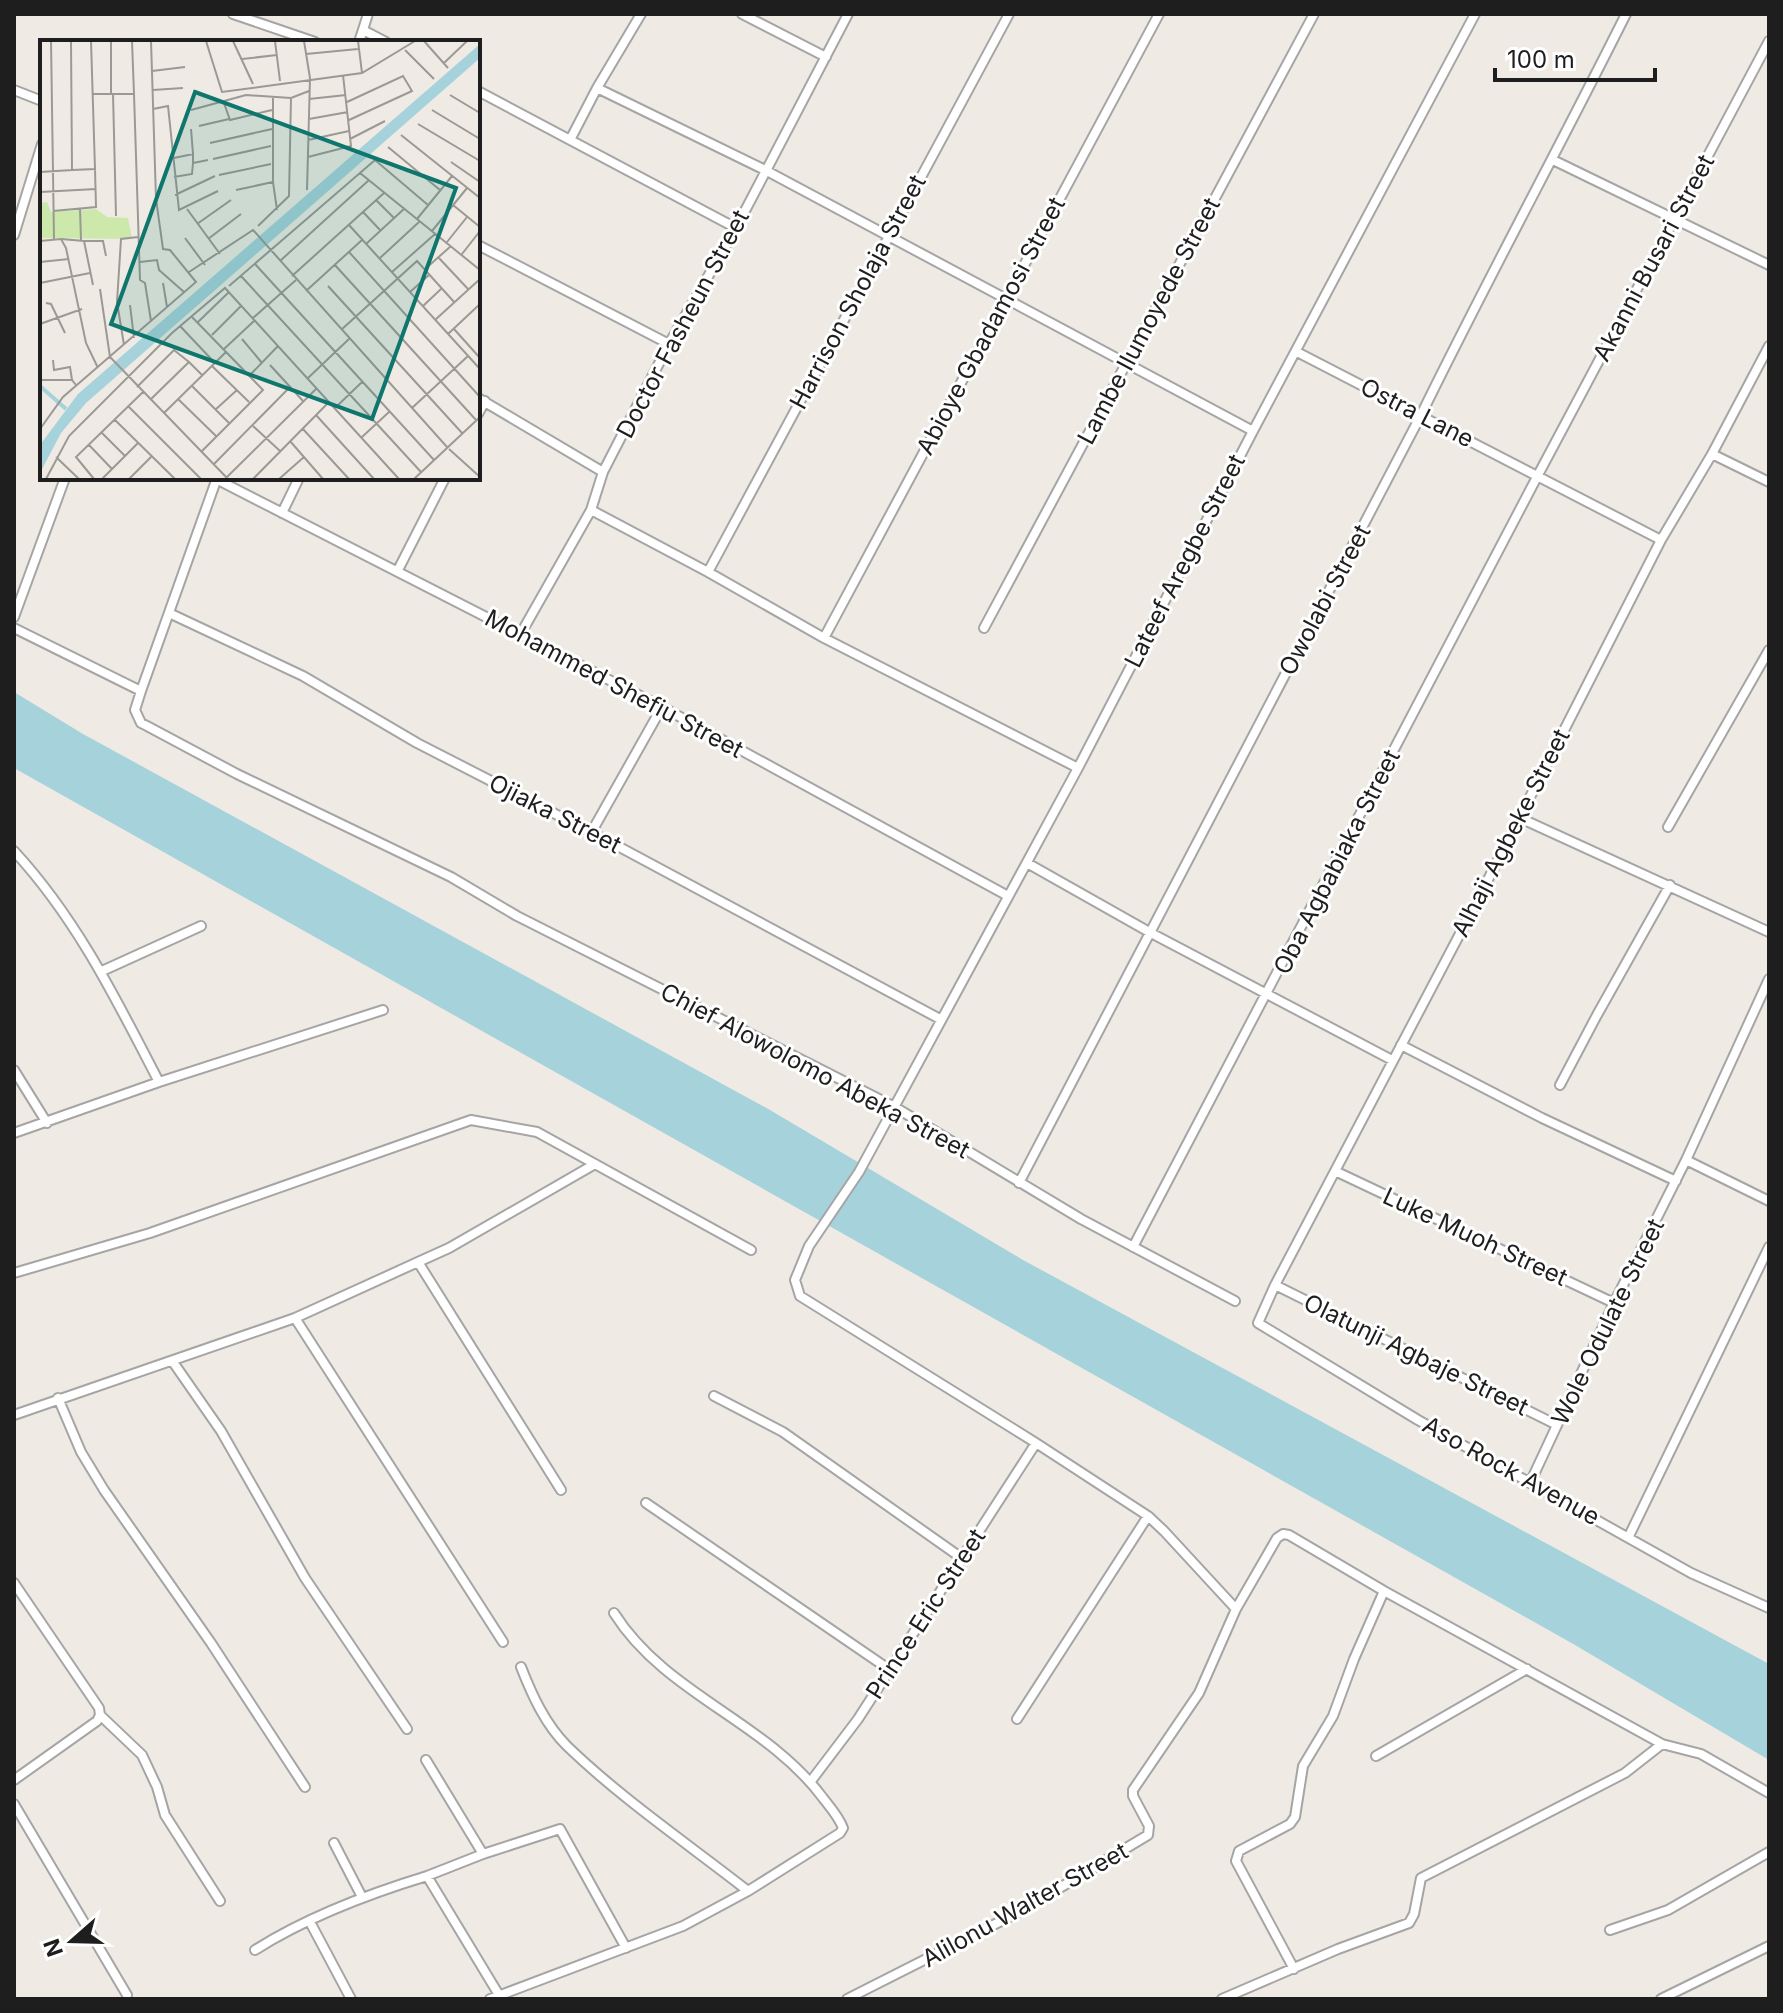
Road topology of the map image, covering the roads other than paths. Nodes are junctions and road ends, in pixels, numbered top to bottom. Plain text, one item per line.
1 (233, 14) edge
2 (368, 14) edge
3 (641, 14) edge
4 (742, 14) edge
5 (848, 14) edge
6 (1009, 14) edge
7 (1159, 14) edge
8 (1314, 14) edge
9 (1475, 14) edge
10 (1626, 14) edge
11 (363, 30) junction
12 (309, 40) edge
13 (360, 40) edge
14 (382, 40) edge
15 (1769, 41) edge
16 (826, 57) junction
17 (597, 88) junction
18 (14, 90) edge
19 (480, 92) edge
20 (40, 100) edge
21 (570, 140) junction
22 (40, 150) edge
23 (1553, 160) junction
24 (765, 170) junction
25 (1675, 218) junction
26 (736, 228) junction
27 (14, 235) edge
28 (888, 237) junction
29 (480, 246) edge
30 (1769, 265) edge
31 (1005, 298) junction
32 (669, 344) junction
33 (1769, 346) edge
34 (1297, 352) junction
35 (1125, 363) junction
36 (481, 400) edge
37 (1421, 415) junction
38 (1253, 431) junction
39 (1712, 454) junction
40 (603, 472) junction
41 (1538, 475) junction
42 (64, 480) edge
43 (217, 480) edge
44 (219, 480) edge
45 (298, 480) edge
46 (444, 480) edge
47 (1769, 482) edge
48 (591, 510) junction
49 (282, 513) junction
50 (1661, 540) junction
51 (398, 570) junction
52 (708, 572) junction
53 (169, 613) junction
54 (14, 617) edge
55 (14, 628) edge
56 (984, 628) dead end
57 (520, 635) junction
58 (824, 638) junction
59 (1769, 650) edge
60 (141, 691) junction
61 (662, 707) junction
62 (1078, 768) junction
63 (1520, 818) junction
64 (1668, 827) dead end
65 (591, 833) junction
66 (14, 851) edge
67 (1027, 863) junction
68 (1670, 885) junction
69 (1008, 896) junction
70 (201, 926) dead end
71 (1769, 932) edge
72 (1151, 933) junction
73 (102, 971) junction
74 (1769, 979) edge
75 (1268, 994) junction
76 (383, 1010) dead end
77 (940, 1019) junction
78 (1401, 1045) junction
79 (1392, 1060) junction
80 (14, 1070) edge
81 (159, 1082) junction
82 (1560, 1085) dead end
83 (893, 1106) junction
84 (47, 1123) junction
85 (14, 1133) edge
86 (1686, 1160) junction
87 (595, 1164) junction
88 (1335, 1171) junction
89 (1676, 1181) junction
90 (1019, 1183) junction
91 (1769, 1201) edge
92 (1133, 1247) junction
93 (1769, 1247) edge
94 (751, 1250) dead end
95 (418, 1262) junction
96 (14, 1273) edge
97 (1275, 1285) junction
98 (1235, 1301) dead end
99 (1614, 1303) junction
100 (295, 1318) junction
101 (1258, 1323) joint
102 (173, 1362) junction
103 (714, 1396) dead end
104 (58, 1398) junction
105 (14, 1415) edge
106 (1557, 1425) junction
107 (1036, 1443) junction
108 (1530, 1483) junction
109 (561, 1490) dead end
110 (646, 1503) dead end
111 (1148, 1516) junction
112 (1629, 1536) junction
113 (963, 1559) junction
114 (14, 1583) edge
115 (1384, 1591) junction
116 (1769, 1608) edge
117 (1236, 1609) junction
118 (614, 1613) dead end
119 (503, 1642) dead end
120 (521, 1667) dead end
121 (1527, 1669) junction
122 (890, 1670) junction
123 (100, 1715) junction
124 (1017, 1719) dead end
125 (407, 1729) dead end
126 (1662, 1744) junction
127 (1376, 1756) dead end
128 (426, 1760) dead end
129 (14, 1780) edge
130 (811, 1781) junction
131 (305, 1787) dead end
132 (1769, 1793) edge
133 (14, 1804) edge
134 (334, 1843) dead end
135 (1769, 1852) edge
136 (483, 1854) junction
137 (427, 1876) junction
138 (748, 1891) junction
139 (362, 1897) junction
140 (220, 1901) dead end
141 (310, 1922) junction
142 (1610, 1930) dead end
143 (1769, 1946) edge
144 (626, 1948) junction
145 (255, 1950) dead end
146 (1294, 1969) junction
147 (127, 1995) dead end
148 (495, 1997) edge
149 (351, 1999) edge
150 (847, 1999) edge
151 (1222, 1999) edge
152 (1661, 1999) edge

1 - 12 street
2 - 11 street
3 - 17 street
4 - 16 street
5 - 16 street, Doctor Fasheun Street
6 - 28 street, Harrison Sholaja Street
7 - 31 street, Abioye Gbadamosi Street
8 - 35 street, Lambe Ilumoyede Street
9 - 34 street, Lateef Aregbe Street
10 - 23 street, Owolabi Street
11 - 13 street
11 - 14 street
15 - 25 street, Akanni Busari Street
16 - 24 street, Doctor Fasheun Street
17 - 21 street
17 - 24 street
18 - 20 street
19 - 21 street
21 - 26 street
22 - 27 street
23 - 25 street
23 - 37 street, Owolabi Street
24 - 26 street, Doctor Fasheun Street
24 - 28 street
25 - 30 street
25 - 41 street, Akanni Busari Street
26 - 32 street, Doctor Fasheun Street
28 - 31 street
28 - 52 street, Harrison Sholaja Street
29 - 32 street
31 - 35 street
31 - 58 street, Abioye Gbadamosi Street
32 - 40 street, Doctor Fasheun Street
33 - 39 street, Alhaji Agbeke Street
34 - 37 street, Ostra Lane
34 - 38 street, Lateef Aregbe Street
35 - 38 street
35 - 56 street, Lambe Ilumoyede Street
36 - 40 street
37 - 41 street, Ostra Lane
37 - 72 street, Owolabi Street
38 - 62 street, Lateef Aregbe Street
39 - 47 street
39 - 50 street, Alhaji Agbeke Street
40 - 48 street, Doctor Fasheun Street
41 - 50 street, Ostra Lane
41 - 75 street, Oba Agbabiaka Street
42 - 54 street
43 - 53 street
44 - 49 street, Mohammed Shefiu Street
45 - 49 street
46 - 51 street
48 - 52 street
48 - 57 street, Doctor Fasheun Street
49 - 51 street, Mohammed Shefiu Street
50 - 63 street, Alhaji Agbeke Street
51 - 57 street, Mohammed Shefiu Street
52 - 58 street
53 - 60 street
53 - 65 street, Ojiaka Street
55 - 60 street
57 - 61 street, Mohammed Shefiu Street
58 - 62 street
59 - 64 street
60 - 83 street, Chief Alowolomo Abeka Street
61 - 65 street
61 - 69 street, Mohammed Shefiu Street
62 - 67 street, Lateef Aregbe Street
63 - 68 street
63 - 78 street, Alhaji Agbeke Street
65 - 77 street, Ojiaka Street
66 - 73 street
67 - 69 street, Lateef Aregbe Street
67 - 72 street
68 - 71 street
68 - 82 street
69 - 77 street, Lateef Aregbe Street
70 - 73 street
72 - 75 street
72 - 90 street, Owolabi Street
73 - 81 street
74 - 86 street, Wole Odulate Street
75 - 79 street
75 - 92 street, Oba Agbabiaka Street
76 - 81 street
77 - 83 street, Lateef Aregbe Street
78 - 79 street, Alhaji Agbeke Street
78 - 89 street
79 - 88 street, Alhaji Agbeke Street
80 - 84 street
81 - 84 street
83 - 90 street, Chief Alowolomo Abeka Street
83 - 107 street, Lateef Aregbe Street
84 - 85 street
86 - 89 street, Wole Odulate Street
86 - 91 street
87 - 94 street
87 - 95 street
87 - 96 street
88 - 97 street, Alhaji Agbeke Street
88 - 99 street, Luke Muoh Street
89 - 99 street, Wole Odulate Street
90 - 92 street, Chief Alowolomo Abeka Street
92 - 98 street, Chief Alowolomo Abeka Street
93 - 112 street
95 - 100 street
95 - 109 street
97 - 101 street, Alhaji Agbeke Street
97 - 106 street, Olatunji Agbaje Street
99 - 106 street, Wole Odulate Street
100 - 102 street
100 - 119 street
101 - 108 street, Aso Rock Avenue
102 - 104 street
102 - 125 street
103 - 113 street
104 - 105 street
104 - 131 street
106 - 108 street, Wole Odulate Street
107 - 111 street, Lateef Aregbe Street
107 - 113 street, Prince Eric Street
108 - 112 street, Aso Rock Avenue
110 - 122 street
111 - 117 street, Lateef Aregbe Street
111 - 124 street
112 - 116 street, Aso Rock Avenue
113 - 122 street, Prince Eric Street
114 - 123 street
115 - 117 street, Alilonu Walter Street
115 - 121 street
115 - 146 street
117 - 150 street, Alilonu Walter Street
118 - 130 street
120 - 138 street
121 - 126 street
121 - 127 street
122 - 130 street, Prince Eric Street
123 - 129 street
123 - 140 street
126 - 132 street
126 - 146 street
128 - 136 street
130 - 138 street
133 - 147 street
134 - 139 street
135 - 142 street
136 - 137 street
136 - 144 street
137 - 139 street
137 - 148 street
138 - 144 street
139 - 141 street
141 - 145 street
141 - 149 street
143 - 152 street
144 - 148 street
146 - 151 street

